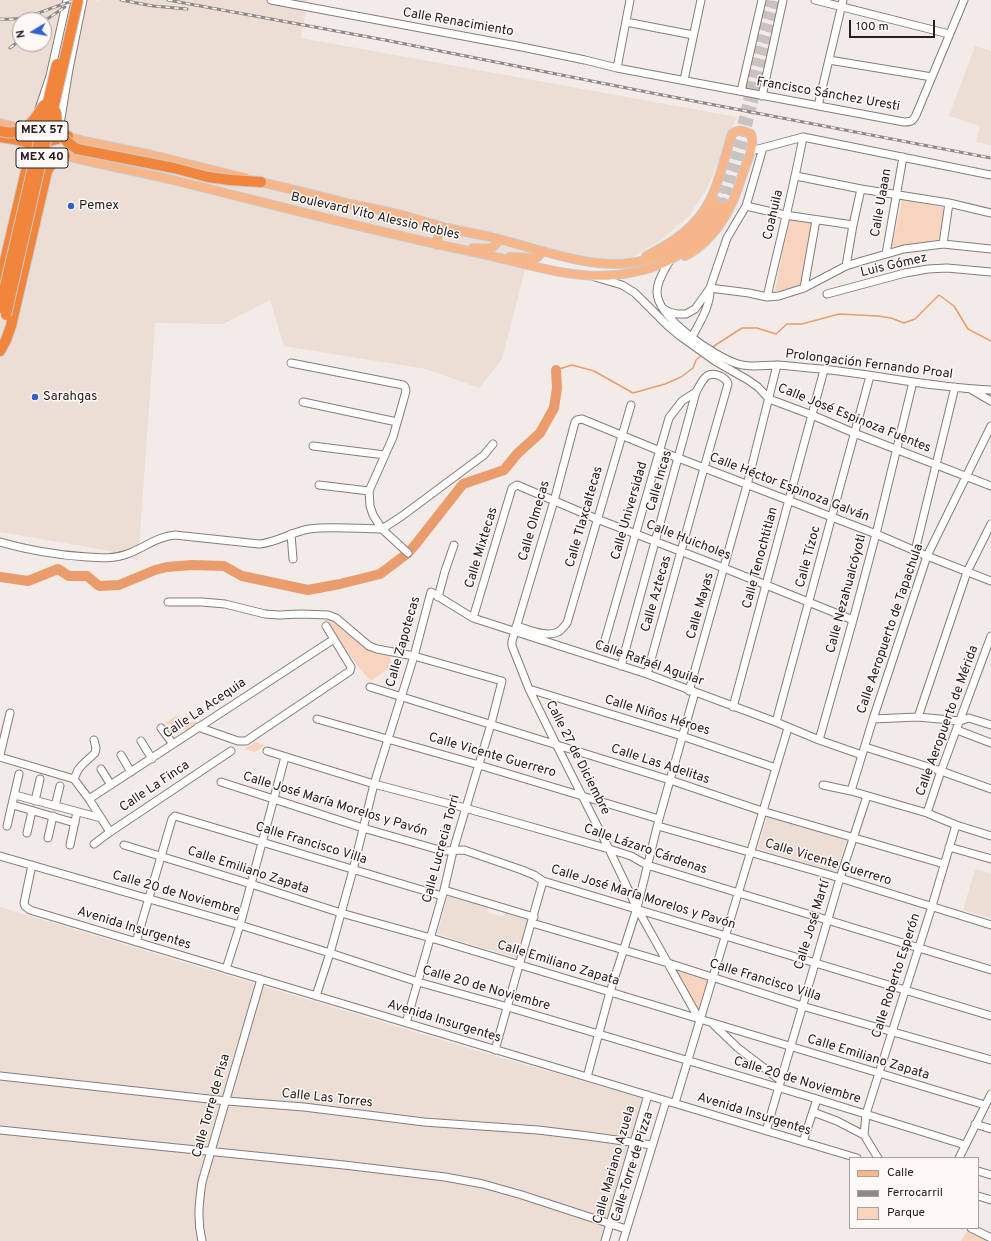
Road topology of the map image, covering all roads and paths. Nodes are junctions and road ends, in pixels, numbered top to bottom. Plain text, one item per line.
1 (67, 0) edge
2 (71, 0) edge
3 (78, 0) edge
4 (83, 0) edge
5 (271, 0) edge
6 (630, 0) edge
7 (700, 0) edge
8 (762, 0) edge
9 (783, 0) edge
10 (815, 0) edge
11 (964, 0) edge
12 (843, 3) edge
13 (626, 22) junction
14 (949, 34) junction
15 (694, 35) junction
16 (830, 60) junction
17 (617, 68) junction
18 (932, 78) junction
19 (684, 80) junction
20 (741, 91) junction
21 (762, 96) junction
22 (53, 98) junction
23 (818, 106) junction
24 (36, 115) junction
25 (61, 118) junction
26 (0, 123) edge
27 (15, 127) junction
28 (0, 131) edge
29 (57, 133) junction
30 (0, 136) edge
31 (71, 137) junction
32 (803, 137) junction
33 (0, 140) edge
34 (84, 141) junction
35 (34, 146) junction
36 (763, 148) junction
37 (751, 151) junction
38 (65, 156) junction
39 (903, 157) junction
40 (80, 160) junction
41 (26, 170) junction
42 (47, 171) junction
43 (991, 175) edge
44 (796, 176) junction
45 (261, 182) junction
46 (861, 189) junction
47 (896, 194) junction
48 (949, 204) junction
49 (746, 206) junction
50 (991, 213) edge
51 (785, 216) junction
52 (816, 220) junction
53 (853, 225) junction
54 (446, 228) junction
55 (499, 239) junction
56 (944, 244) junction
57 (437, 245) junction
58 (448, 247) junction
59 (991, 249) edge
60 (542, 251) junction
61 (886, 254) junction
62 (499, 257) junction
63 (669, 262) junction
64 (631, 263) junction
65 (846, 266) junction
66 (991, 272) edge
67 (595, 276) junction
68 (0, 282) edge
69 (710, 288) junction
70 (804, 288) junction
71 (827, 294) dead end
72 (768, 297) junction
73 (661, 308) junction
74 (3, 311) edge
75 (692, 337) junction
76 (0, 342) edge
77 (697, 345) junction
78 (0, 351) edge
79 (291, 363) dead end
80 (777, 365) junction
81 (824, 370) junction
82 (709, 374) joint
83 (870, 376) junction
84 (913, 382) junction
85 (955, 387) junction
86 (969, 389) junction
87 (991, 390) edge
88 (696, 392) junction
89 (770, 399) junction
90 (991, 401) edge
91 (303, 402) dead end
92 (631, 405) dead end
93 (812, 414) junction
94 (579, 419) joint
95 (397, 422) junction
96 (991, 426) edge
97 (854, 433) junction
98 (622, 435) junction
99 (493, 444) dead end
100 (313, 446) dead end
101 (896, 450) junction
102 (660, 451) junction
103 (385, 455) junction
104 (679, 458) junction
105 (936, 464) junction
106 (704, 468) junction
107 (967, 477) junction
108 (515, 485) joint
109 (747, 485) junction
110 (318, 486) dead end
111 (991, 486) edge
112 (369, 491) junction
113 (554, 501) junction
114 (789, 501) junction
115 (832, 517) junction
116 (597, 519) junction
117 (991, 524) edge
118 (382, 529) junction
119 (291, 534) junction
120 (876, 534) junction
121 (636, 535) junction
122 (0, 542) edge
123 (655, 542) junction
124 (454, 545) dead end
125 (915, 551) junction
126 (681, 552) junction
127 (408, 553) dead end
128 (926, 556) junction
129 (293, 559) dead end
130 (724, 568) junction
131 (967, 572) junction
132 (991, 581) edge
133 (767, 586) junction
134 (431, 592) joint
135 (438, 597) junction
136 (168, 602) dead end
137 (809, 602) junction
138 (474, 618) junction
139 (853, 620) junction
140 (326, 626) dead end
141 (516, 629) junction
142 (991, 636) edge
143 (334, 638) junction
144 (603, 647) dead end
145 (414, 656) junction
146 (621, 666) junction
147 (647, 674) junction
148 (370, 687) dead end
149 (530, 690) junction
150 (692, 691) junction
151 (401, 697) junction
152 (733, 707) junction
153 (10, 714) dead end
154 (918, 717) junction
155 (317, 719) dead end
156 (873, 719) junction
157 (960, 721) junction
158 (776, 722) junction
159 (491, 724) junction
160 (991, 726) edge
161 (198, 727) junction
162 (161, 728) dead end
163 (788, 728) junction
164 (957, 730) junction
165 (682, 736) junction
166 (388, 738) junction
167 (94, 740) dead end
168 (819, 740) junction
169 (141, 741) dead end
170 (991, 743) edge
171 (173, 744) junction
172 (556, 744) junction
173 (865, 747) junction
174 (231, 750) dead end
175 (267, 751) dead end
176 (121, 755) dead end
177 (862, 755) junction
178 (0, 756) edge
179 (285, 757) junction
180 (152, 759) junction
181 (479, 764) junction
182 (776, 768) junction
183 (101, 769) dead end
184 (941, 771) junction
185 (131, 772) junction
186 (20, 774) dead end
187 (40, 779) dead end
188 (74, 779) junction
189 (670, 780) junction
190 (221, 782) dead end
191 (374, 784) junction
192 (823, 784) dead end
193 (111, 785) junction
194 (60, 786) dead end
195 (991, 789) edge
196 (851, 791) junction
197 (15, 795) junction
198 (582, 795) junction
199 (867, 796) junction
200 (89, 799) junction
201 (274, 799) junction
202 (35, 801) junction
203 (13, 805) junction
204 (55, 806) junction
205 (465, 808) junction
206 (32, 811) junction
207 (762, 811) junction
208 (77, 812) junction
209 (927, 813) junction
210 (53, 816) junction
211 (101, 818) junction
212 (75, 822) junction
213 (658, 822) junction
214 (956, 825) junction
215 (7, 826) dead end
216 (363, 828) junction
217 (110, 832) junction
218 (27, 833) dead end
219 (991, 836) edge
220 (853, 837) junction
221 (48, 838) dead end
222 (262, 842) junction
223 (94, 844) dead end
224 (70, 845) dead end
225 (124, 845) dead end
226 (949, 847) junction
227 (609, 849) junction
228 (452, 851) junction
229 (750, 852) junction
230 (0, 856) edge
231 (161, 856) junction
232 (991, 859) edge
233 (944, 864) junction
234 (32, 865) junction
235 (647, 865) junction
236 (353, 870) junction
237 (840, 878) junction
238 (543, 881) junction
239 (251, 884) junction
240 (443, 893) junction
241 (738, 894) junction
242 (148, 900) junction
243 (932, 906) junction
244 (637, 908) junction
245 (341, 913) junction
246 (533, 920) junction
247 (828, 921) junction
248 (240, 925) junction
249 (991, 925) edge
250 (725, 935) junction
251 (430, 938) junction
252 (136, 942) junction
253 (919, 948) junction
254 (623, 950) junction
255 (330, 953) junction
256 (668, 963) junction
257 (815, 963) junction
258 (520, 965) junction
259 (226, 969) junction
260 (991, 970) edge
261 (713, 978) junction
262 (261, 979) junction
263 (418, 982) junction
264 (905, 991) junction
265 (610, 992) junction
266 (316, 996) junction
267 (802, 1006) junction
268 (508, 1007) junction
269 (990, 1013) edge
270 (700, 1018) junction
271 (406, 1023) junction
272 (712, 1023) junction
273 (892, 1032) junction
274 (598, 1034) junction
275 (790, 1047) junction
276 (495, 1050) junction
277 (991, 1060) edge
278 (688, 1061) junction
279 (879, 1074) junction
280 (0, 1076) edge
281 (587, 1077) junction
282 (780, 1080) junction
283 (778, 1088) junction
284 (991, 1094) edge
285 (648, 1095) junction
286 (817, 1099) junction
287 (227, 1101) junction
288 (666, 1101) junction
289 (674, 1103) junction
290 (985, 1105) junction
291 (813, 1112) junction
292 (866, 1114) junction
293 (975, 1124) junction
294 (991, 1129) edge
295 (0, 1130) edge
296 (766, 1131) junction
297 (864, 1135) junction
298 (635, 1142) junction
299 (803, 1142) junction
300 (965, 1145) junction
301 (652, 1146) junction
302 (211, 1152) junction
303 (854, 1157) edge
304 (877, 1157) edge
305 (959, 1157) edge
306 (979, 1171) edge
307 (991, 1175) edge
308 (979, 1196) edge
309 (991, 1200) edge
310 (610, 1223) junction
311 (626, 1229) junction
312 (973, 1229) edge
313 (991, 1238) edge
314 (202, 1241) edge
315 (605, 1241) edge
316 (623, 1241) edge

1 - 24 street
2 - 22 highway, MEX 40, bridge
3 - 22 highway, MEX 40, bridge
4 - 25 street
5 - 17 street, Calle Renacimiento
6 - 13 street
7 - 15 street
8 - 20 street
9 - 21 street
10 - 12 street
11 - 14 street
12 - 14 street
12 - 16 street
13 - 15 street
13 - 17 street
14 - 18 street
15 - 19 street
16 - 18 street
16 - 23 street
17 - 19 street, Calle Renacimiento
18 - 23 street, Francisco Sánchez Uresti
19 - 20 street, Francisco Sánchez Uresti
20 - 21 street, Francisco Sánchez Uresti
21 - 23 street, Francisco Sánchez Uresti
22 - 28 highway, bridge
22 - 45 highway, bridge
22 - 74 highway, MEX 40, bridge
24 - 25 street
24 - 27 street
25 - 29 street
25 - 31 main road
26 - 27 main road, Boulevard Vito Alessio Robles / MEX 57
27 - 29 main road, Boulevard Vito Alessio Robles / MEX 57
29 - 31 main road, Boulevard Vito Alessio Robles / MEX 57
29 - 35 main road
30 - 35 highway
31 - 34 main road, Boulevard Vito Alessio Robles / MEX 57
31 - 35 highway
32 - 36 street
32 - 39 street
32 - 44 street, Coahuila
33 - 35 main road, Boulevard Vito Alessio Robles / MEX 57
34 - 40 main road
34 - 45 main road, Boulevard Vito Alessio Robles
35 - 38 main road, Boulevard Vito Alessio Robles / MEX 57
35 - 41 highway
35 - 42 highway
36 - 37 street
36 - 49 street
37 - 63 main road
37 - 64 main road
38 - 40 main road, Boulevard Vito Alessio Robles / MEX 57
38 - 42 highway
39 - 43 street
39 - 47 street, Calle Uaaan
40 - 57 main road, Boulevard Vito Alessio Robles
41 - 42 highway
41 - 68 highway
42 - 78 highway
44 - 46 street
44 - 51 street, Coahuila
45 - 54 main road, Boulevard Vito Alessio Robles
46 - 47 street
46 - 53 street
47 - 48 street
47 - 61 street, Calle Uaaan
48 - 50 street
48 - 56 street
49 - 51 street
49 - 69 street
51 - 52 street
51 - 72 street, Coahuila
52 - 53 street
52 - 70 street
53 - 65 street
54 - 55 main road, Boulevard Vito Alessio Robles
54 - 57 main road
55 - 58 main road
55 - 60 main road, Boulevard Vito Alessio Robles
56 - 59 street
56 - 61 street
57 - 58 main road, Boulevard Vito Alessio Robles
58 - 62 main road, Boulevard Vito Alessio Robles
60 - 62 main road
60 - 64 main road, Boulevard Vito Alessio Robles
61 - 65 street
62 - 67 main road, Boulevard Vito Alessio Robles
63 - 64 main road, Boulevard Vito Alessio Robles
63 - 67 main road, Boulevard Vito Alessio Robles
63 - 73 street
65 - 70 street
66 - 71 street, Luis Gómez
67 - 77 street
69 - 72 street
69 - 73 street
69 - 75 street
70 - 72 street
73 - 75 street
74 - 76 highway, MEX 40
75 - 77 street
77 - 80 street, Prolongación Fernando Proal
77 - 89 street, Calle José Espinoza Fuentes
79 - 95 street
80 - 81 street, Prolongación Fernando Proal
80 - 89 street, Calle Mayas
81 - 83 street, Prolongación Fernando Proal
81 - 93 street, Calle Tenochtitlan
82 - 88 street, Calle Incas
82 - 106 street, Calle Aztecas
83 - 84 street, Prolongación Fernando Proal
83 - 97 street, Calle Tízoc
84 - 85 street, Prolongación Fernando Proal
84 - 101 street, Calle Nezahualcóyotl
85 - 86 street, Prolongación Fernando Proal
85 - 105 street
86 - 87 street, Prolongación Fernando Proal
86 - 90 street
88 - 102 street, Calle Universidad
88 - 104 street, Calle Incas
89 - 93 street, Calle José Espinoza Fuentes
89 - 109 street, Calle Mayas
91 - 95 street
92 - 98 street, Calle Tlaxcaltecas
93 - 97 street, Calle José Espinoza Fuentes
93 - 114 street, Calle Tenochtitlan
94 - 98 street, Calle Héctor Espinoza Galván
94 - 113 street, Calle Olmecas
95 - 103 street
96 - 107 street, Calle Aeropuerto de Tapachula
97 - 101 street, Calle José Espinoza Fuentes
97 - 115 street, Calle Tízoc
98 - 102 street, Calle Héctor Espinoza Galván
98 - 116 street, Calle Tlaxcaltecas
99 - 118 street
100 - 103 street
101 - 105 street, Calle José Espinoza Fuentes
101 - 120 street, Calle Nezahualcóyotl
102 - 104 street, Calle Héctor Espinoza Galván
102 - 121 street, Calle Universidad
103 - 112 street
104 - 106 street, Calle Héctor Espinoza Galván
104 - 123 street, Calle Incas
105 - 107 street, Calle José Espinoza Fuentes
105 - 125 street
106 - 109 street, Calle Héctor Espinoza Galván
106 - 126 street, Calle Aztecas
107 - 111 street, Calle José Espinoza Fuentes
107 - 128 street, Calle Aeropuerto de Tapachula
108 - 113 street, Calle Huicholes
108 - 138 street, Calle Mixtecas
109 - 114 street, Calle Héctor Espinoza Galván
109 - 130 street, Calle Mayas
110 - 112 street
112 - 118 street
113 - 116 street, Calle Huicholes
113 - 141 street, Calle Olmecas
114 - 115 street, Calle Héctor Espinoza Galván
114 - 133 street, Calle Tenochtitlan
115 - 120 street, Calle Héctor Espinoza Galván
115 - 137 street, Calle Tízoc
116 - 121 street, Calle Huicholes
116 - 141 street, Calle Tlaxcaltecas
117 - 131 street
118 - 119 street
118 - 127 street
119 - 122 street
119 - 129 street
120 - 125 street, Calle Héctor Espinoza Galván
120 - 139 street, Calle Nezahualcóyotl
121 - 123 street, Calle Huicholes
121 - 144 street, Calle Universidad
123 - 126 street, Calle Huicholes
123 - 146 street, Calle Incas
124 - 135 street
125 - 128 street, Calle Héctor Espinoza Galván
126 - 130 street, Calle Huicholes
126 - 147 street, Calle Aztecas
128 - 131 street, Calle Héctor Espinoza Galván
128 - 156 street, Calle Aeropuerto de Tapachula
130 - 133 street, Calle Huicholes
130 - 150 street, Calle Mayas
131 - 132 street, Calle Héctor Espinoza Galván
131 - 154 street
133 - 137 street, Calle Huicholes
133 - 152 street, Calle Tenochtitlan
134 - 135 street, Calle Rafaél Aguilar
134 - 145 street, Calle Zapotecas
135 - 138 street, Calle Rafaél Aguilar
136 - 145 street
137 - 139 street, Calle Huicholes
137 - 158 street, Calle Tízoc
138 - 141 street, Calle Rafaél Aguilar
139 - 168 street, Calle Nezahualcóyotl
140 - 143 street
141 - 146 street, Calle Rafaél Aguilar
141 - 149 street, Calle 27 de Diciembre
142 - 157 street, Calle Aeropuerto de Mérida
143 - 161 street, Calle La Acequia
143 - 161 street
145 - 151 street, Calle Zapotecas
145 - 159 street, Calle Lucrecia Torri
146 - 147 street, Calle Rafaél Aguilar
147 - 150 street, Calle Rafaél Aguilar
148 - 151 street, Calle Las Adelitas
149 - 165 street, Calle Niños Héroes
149 - 172 street, Calle 27 de Diciembre
150 - 152 street, Calle Rafaél Aguilar
150 - 165 street, Calle Mayas
151 - 159 street, Calle Las Adelitas
151 - 166 street, Calle Zapotecas
152 - 158 street, Calle Rafaél Aguilar
153 - 178 street
154 - 156 street
154 - 157 street
155 - 166 street, Calle Vicente Guerrero
156 - 173 street, Calle Aeropuerto de Tapachula
157 - 160 street
157 - 164 street, Calle Aeropuerto de Mérida
158 - 163 street, Calle Rafaél Aguilar
159 - 172 street, Calle Las Adelitas
159 - 181 street, Calle Lucrecia Torri
161 - 171 street, Calle La Acequia
162 - 171 street
163 - 168 street, Calle Rafaél Aguilar
163 - 182 street
164 - 170 street
164 - 184 street, Calle Aeropuerto de Mérida
165 - 182 street, Calle Niños Héroes
165 - 189 street, Calle Mayas
166 - 181 street, Calle Vicente Guerrero
166 - 191 street, Calle Zapotecas
167 - 188 street
168 - 177 street, Calle Rafaél Aguilar
169 - 180 street
171 - 180 street, Calle La Acequia
172 - 189 street, Calle Las Adelitas
172 - 198 street, Calle 27 de Diciembre
173 - 177 street, Calle Aeropuerto de Tapachula
173 - 184 street
174 - 217 street, Calle La Finca
175 - 179 street, Calle Lázaro Cárdenas
176 - 185 street
177 - 196 street, Calle Aeropuerto de Tapachula
178 - 188 street
179 - 191 street, Calle Lázaro Cárdenas
179 - 201 street
180 - 185 street, Calle La Acequia
181 - 198 street, Calle Vicente Guerrero
181 - 205 street, Calle Lucrecia Torri
182 - 207 street
183 - 193 street
184 - 195 street
184 - 209 street, Calle Aeropuerto de Mérida
185 - 193 street, Calle La Acequia
186 - 197 street
187 - 202 street
188 - 200 street
189 - 207 street, Calle Las Adelitas
189 - 213 street, Calle Mayas
190 - 201 street, Calle José María Morelos y Pavón
191 - 205 street, Calle Lázaro Cárdenas
191 - 216 street, Calle Zapotecas
192 - 196 street
193 - 200 street, Calle La Acequia
194 - 204 street
196 - 199 street
197 - 202 street
197 - 203 street
198 - 213 street, Calle Vicente Guerrero
198 - 227 street, Calle 27 de Diciembre
199 - 209 street
199 - 220 street, Calle José Martí
200 - 211 street
201 - 216 street, Calle José María Morelos y Pavón
201 - 222 street
202 - 204 street
203 - 206 street
203 - 215 street
204 - 208 street
205 - 227 street, Calle Lázaro Cárdenas
205 - 228 street, Calle Lucrecia Torri
206 - 210 street
206 - 218 street
207 - 220 street, Calle Las Adelitas
207 - 229 street
208 - 211 street
208 - 212 street
209 - 214 street
210 - 212 street
210 - 221 street
211 - 217 street
212 - 224 street
213 - 229 street, Calle Vicente Guerrero
213 - 235 street, Calle Mayas
214 - 219 street
214 - 226 street, Calle Roberto Esperón
216 - 228 street, Calle José María Morelos y Pavón
216 - 236 street, Calle Zapotecas
217 - 223 street, Calle La Finca
220 - 233 street, Calle Las Adelitas
220 - 237 street, Calle José Martí
222 - 231 street, Calle Francisco Villa
222 - 236 street, Calle Francisco Villa
222 - 239 street
225 - 231 street, Calle Emiliano Zapata
226 - 232 street
226 - 233 street, Calle Roberto Esperón
227 - 235 street, Calle Lázaro Cárdenas
227 - 244 street, Calle 27 de Diciembre
228 - 238 street, Calle José María Morelos y Pavón
228 - 240 street, Calle Lucrecia Torri
229 - 237 street, Calle Vicente Guerrero
229 - 241 street
230 - 234 street, Calle 20 de Noviembre
231 - 239 street, Calle Emiliano Zapata
231 - 242 street
233 - 243 street, Calle Roberto Esperón
234 - 242 street, Calle 20 de Noviembre
234 - 252 street, Avenida Insurgentes
235 - 241 street, Calle Lázaro Cárdenas
235 - 244 street, Calle Mayas
236 - 240 street, Calle Francisco Villa
236 - 245 street, Calle Zapotecas
237 - 243 street, Calle Vicente Guerrero
237 - 247 street, Calle José Martí
238 - 244 street, Calle José María Morelos y Pavón
238 - 246 street
239 - 245 street, Calle Emiliano Zapata
239 - 248 street
240 - 246 street, Calle Francisco Villa
240 - 251 street, Calle Lucrecia Torri
241 - 247 street, Calle Lázaro Cárdenas
241 - 250 street
242 - 248 street, Calle 20 de Noviembre
242 - 252 street
243 - 249 street, Calle Vicente Guerrero
243 - 253 street, Calle Roberto Esperón
244 - 250 street, Calle José María Morelos y Pavón
244 - 254 street, Calle Mayas
244 - 256 street, Calle 27 de Diciembre
245 - 251 street, Calle Emiliano Zapata
245 - 255 street, Calle Zapotecas
246 - 254 street, Calle Francisco Villa
246 - 258 street
247 - 253 street, Calle Lázaro Cárdenas
247 - 257 street, Calle José Martí
248 - 255 street, Calle 20 de Noviembre
248 - 259 street
250 - 257 street, Calle José María Morelos y Pavón
250 - 261 street
251 - 258 street, Calle Emiliano Zapata
251 - 263 street, Calle Lucrecia Torri
252 - 259 street, Avenida Insurgentes
253 - 260 street, Calle Lázaro Cárdenas
253 - 264 street, Calle Roberto Esperón
254 - 256 street, Calle Francisco Villa
254 - 265 street, Calle Mayas
255 - 263 street, Calle 20 de Noviembre
255 - 266 street, Calle Zapotecas
256 - 261 street, Calle Francisco Villa
256 - 270 street, Calle 27 de Diciembre
257 - 264 street, Calle José María Morelos y Pavón
257 - 267 street, Calle José Martí
258 - 265 street, Calle Emiliano Zapata
258 - 268 street
259 - 262 street, Avenida Insurgentes
261 - 267 street, Calle Francisco Villa
261 - 270 street
262 - 266 street, Avenida Insurgentes
262 - 287 street, Calle Torre de Pisa
263 - 268 street, Calle 20 de Noviembre
263 - 271 street, Calle Lucrecia Torri
264 - 269 street, Calle José María Morelos y Pavón
264 - 273 street, Calle Roberto Esperón
265 - 270 street, Calle Emiliano Zapata
265 - 274 street, Calle Mayas
266 - 271 street, Avenida Insurgentes
267 - 273 street, Calle Francisco Villa
267 - 275 street, Calle José Martí
268 - 274 street, Calle 20 de Noviembre
268 - 276 street
270 - 272 street, Calle Emiliano Zapata
270 - 278 street
271 - 276 street, Avenida Insurgentes
272 - 275 street, Calle Emiliano Zapata
272 - 282 street
273 - 277 street, Calle Francisco Villa
273 - 279 street, Calle Roberto Esperón
274 - 278 street, Calle 20 de Noviembre
274 - 281 street, Calle Mayas
275 - 279 street, Calle Emiliano Zapata
275 - 282 street, Calle José Martí
276 - 281 street, Avenida Insurgentes
278 - 283 street, Calle 20 de Noviembre
278 - 289 street
279 - 290 street, Calle Emiliano Zapata
279 - 292 street, Calle Roberto Esperón
280 - 287 street, Calle Las Torres
281 - 285 street, Avenida Insurgentes
282 - 283 street, Calle José Martí
283 - 286 street, Calle 20 de Noviembre
283 - 296 street, Calle José Martí
284 - 290 street
285 - 288 street, Avenida Insurgentes
285 - 298 street, Calle Mariano Azuela
286 - 291 street
286 - 292 street, Calle 20 de Noviembre
287 - 298 street, Calle Las Torres
287 - 302 street, Calle Torre de Pisa
288 - 289 street, Avenida Insurgentes
288 - 301 street, Calle Torre de Pizza
289 - 296 street, Avenida Insurgentes
290 - 293 street
291 - 297 street
291 - 299 street
292 - 297 street, Calle Roberto Esperón
292 - 300 street, Calle 20 de Noviembre
293 - 294 street
293 - 300 street
295 - 302 street
296 - 299 street, Avenida Insurgentes
297 - 304 street
298 - 301 street, Calle Las Torres
298 - 310 street, Calle Mariano Azuela
299 - 303 street, Avenida Insurgentes
300 - 305 street
301 - 311 street, Calle Torre de Pizza
302 - 310 street
302 - 314 street, Calle Torre de Pisa
306 - 307 street
308 - 309 street
310 - 311 street
310 - 315 street, Calle Mariano Azuela
311 - 316 street, Calle Torre de Pizza
312 - 313 street

